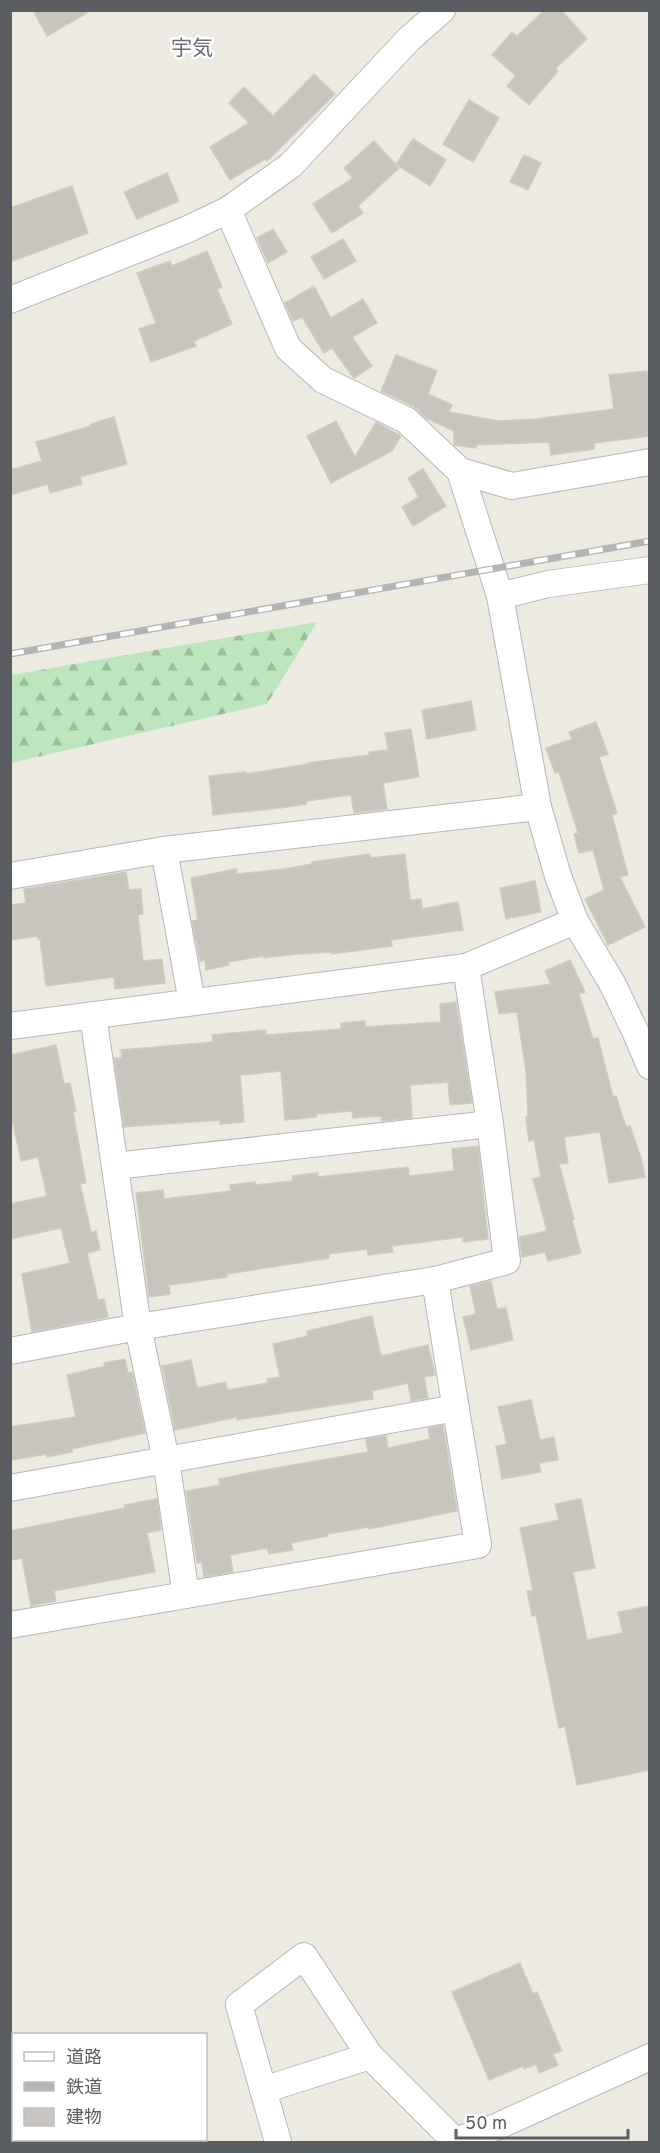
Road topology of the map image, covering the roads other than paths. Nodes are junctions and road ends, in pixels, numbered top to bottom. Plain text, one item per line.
1 (442, 10) edge
2 (414, 20) edge
3 (228, 210) junction
4 (10, 300) edge
5 (650, 462) edge
6 (460, 471) junction
7 (650, 570) edge
8 (500, 596) junction
9 (538, 807) junction
10 (164, 850) junction
11 (10, 876) edge
12 (575, 921) junction
13 (466, 967) junction
14 (192, 1002) junction
15 (93, 1015) junction
16 (10, 1026) edge
17 (650, 1066) edge
18 (490, 1124) junction
19 (115, 1166) junction
20 (435, 1280) junction
21 (138, 1327) junction
22 (10, 1351) edge
23 (456, 1408) junction
24 (166, 1460) junction
25 (10, 1488) edge
26 (186, 1595) junction
27 (10, 1625) edge
28 (370, 2056) junction
29 (650, 2057) edge
30 (263, 2090) junction
31 (278, 2142) edge
32 (453, 2142) edge

1 - 2 street
2 - 3 street
3 - 4 street
3 - 6 street
5 - 6 street
6 - 8 street
7 - 8 street
8 - 9 street
9 - 10 street
9 - 12 street
10 - 11 street
10 - 14 street
12 - 13 street
12 - 17 street
13 - 14 street
13 - 18 street
14 - 15 street
15 - 16 street
15 - 19 street
18 - 19 street
18 - 20 street
19 - 21 street
20 - 21 street
20 - 23 street
21 - 22 street
21 - 24 street
23 - 24 street
23 - 26 street
24 - 25 street
24 - 26 street
26 - 27 street
28 - 30 street
28 - 30 street
28 - 32 street
29 - 32 street
30 - 31 street

